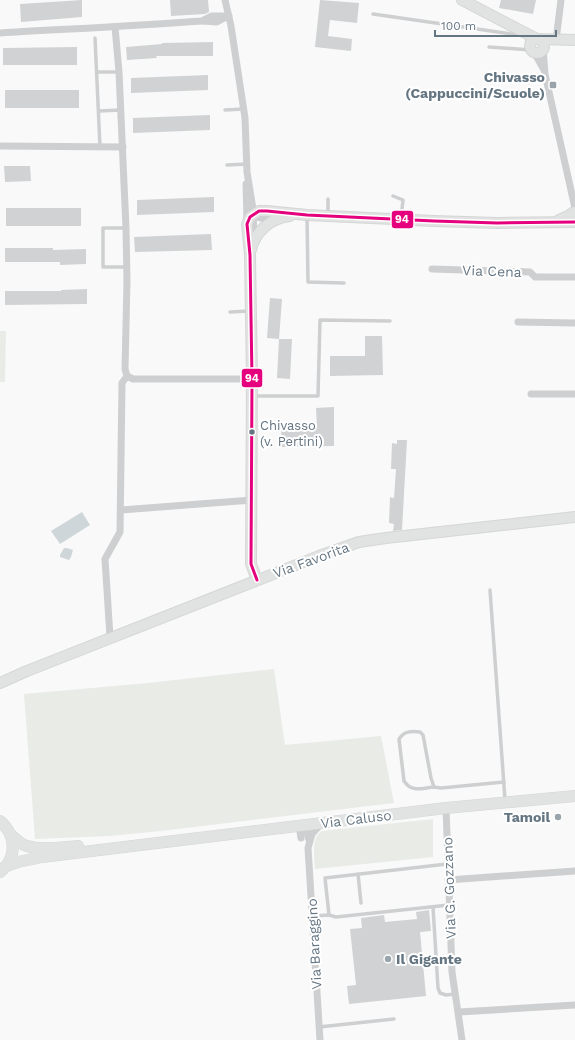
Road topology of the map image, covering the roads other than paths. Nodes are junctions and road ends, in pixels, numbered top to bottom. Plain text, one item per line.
1 (225, 0) edge
2 (462, 0) edge
3 (561, 0) edge
4 (373, 14) dead end
5 (229, 16) junction
6 (214, 19) junction
7 (115, 28) junction
8 (232, 31) junction
9 (515, 31) junction
10 (0, 33) edge
11 (95, 38) dead end
12 (555, 40) junction
13 (575, 40) edge
14 (537, 46) junction
15 (489, 47) dead end
16 (98, 72) junction
17 (119, 72) junction
18 (244, 109) junction
19 (121, 110) junction
20 (225, 110) dead end
21 (99, 111) junction
22 (0, 146) edge
23 (100, 147) junction
24 (123, 147) junction
25 (247, 164) junction
26 (227, 165) dead end
27 (247, 172) junction
28 (571, 189) junction
29 (393, 196) dead end
30 (575, 196) edge
31 (251, 197) junction
32 (328, 199) dead end
33 (575, 212) edge
34 (275, 215) junction
35 (302, 215) junction
36 (251, 216) junction
37 (328, 216) junction
38 (401, 220) junction
39 (575, 222) edge
40 (548, 223) junction
41 (126, 228) junction
42 (254, 240) junction
43 (250, 255) junction
44 (127, 267) junction
45 (432, 269) dead end
46 (575, 277) edge
47 (344, 283) dead end
48 (251, 311) junction
49 (230, 312) dead end
50 (390, 321) dead end
51 (518, 322) dead end
52 (575, 323) edge
53 (127, 376) junction
54 (252, 379) junction
55 (531, 394) dead end
56 (575, 394) edge
57 (252, 396) junction
58 (252, 500) junction
59 (120, 510) junction
60 (575, 517) edge
61 (257, 580) junction
62 (490, 590) dead end
63 (110, 637) junction
64 (15, 675) junction
65 (0, 678) edge
66 (0, 683) edge
67 (504, 782) junction
68 (434, 787) junction
69 (575, 796) edge
70 (505, 803) junction
71 (446, 808) junction
72 (0, 821) edge
73 (322, 822) junction
74 (302, 825) junction
75 (288, 826) junction
76 (11, 835) junction
77 (301, 838) junction
78 (310, 840) junction
79 (137, 845) junction
80 (308, 848) junction
81 (448, 864) junction
82 (3, 869) edge
83 (575, 872) edge
84 (358, 874) junction
85 (448, 880) junction
86 (361, 903) dead end
87 (449, 905) junction
88 (433, 907) junction
89 (329, 915) junction
90 (312, 916) junction
91 (455, 994) junction
92 (575, 1005) edge
93 (459, 1012) junction
94 (394, 1019) dead end
95 (319, 1027) junction
96 (320, 1040) edge
97 (462, 1040) edge

1 - 5 street
1 - 6 street
2 - 9 street
3 - 12 street
4 - 9 lane
5 - 6 street
5 - 8 street
6 - 7 street
6 - 8 street
7 - 10 street
7 - 17 street
8 - 18 street
9 - 14 street
11 - 16 lane
12 - 13 street
12 - 14 street
14 - 15 lane
14 - 28 street
16 - 17 lane
16 - 21 lane
17 - 19 street
18 - 20 lane
18 - 25 street
19 - 21 lane
19 - 24 street
21 - 23 lane
22 - 23 street
23 - 24 street
24 - 41 street
25 - 26 lane
25 - 27 street
27 - 31 street
27 - 36 street
28 - 30 street
28 - 33 street
29 - 38 lane
31 - 34 street
31 - 36 street
32 - 37 lane
33 - 40 street
34 - 35 street
34 - 36 street
34 - 42 street
35 - 37 street
35 - 47 lane
36 - 42 street
36 - 43 street
37 - 38 street
38 - 40 street
39 - 40 street
41 - 44 street
41 - 44 lane
42 - 43 street
43 - 48 street
44 - 53 street
45 - 46 street, Via Cena
48 - 49 lane
48 - 54 street
50 - 57 lane
51 - 52 street
53 - 54 street
53 - 59 street
54 - 57 street
55 - 56 street
57 - 58 street
58 - 59 street
58 - 61 street
59 - 63 street
60 - 61 street, Via Favorita
61 - 63 street, Via Favorita
62 - 67 lane
63 - 64 street, Via Favorita
64 - 65 street, Via Favorita
64 - 66 street, Via Favorita
67 - 68 lane
67 - 70 lane
68 - 68 lane
69 - 70 main road, Via Caluso
70 - 71 main road, Via Caluso
71 - 73 main road, Via Caluso
71 - 81 street, Via G. Gozzano
72 - 76 main road, Via Caluso
73 - 74 main road, Via Caluso
73 - 78 street, Via Baraggino
74 - 75 main road, Via Caluso
74 - 77 street
74 - 78 street
75 - 77 street
75 - 79 main road, Via Caluso
76 - 79 main road, Via Caluso
76 - 82 main road
77 - 80 street
78 - 80 street, Via Baraggino
79 - 82 main road, Via Caluso
80 - 90 street, Via Baraggino
81 - 84 lane
81 - 85 street, Via G. Gozzano
83 - 85 street
84 - 86 lane
84 - 89 lane
85 - 87 street, Via G. Gozzano
87 - 88 lane
87 - 91 street, Via G. Gozzano
88 - 89 lane
88 - 91 lane
89 - 90 lane
90 - 95 street, Via Baraggino
91 - 93 street, Via G. Gozzano
92 - 93 street
93 - 97 street, Via G. Gozzano
94 - 95 lane
95 - 96 street, Via Baraggino

